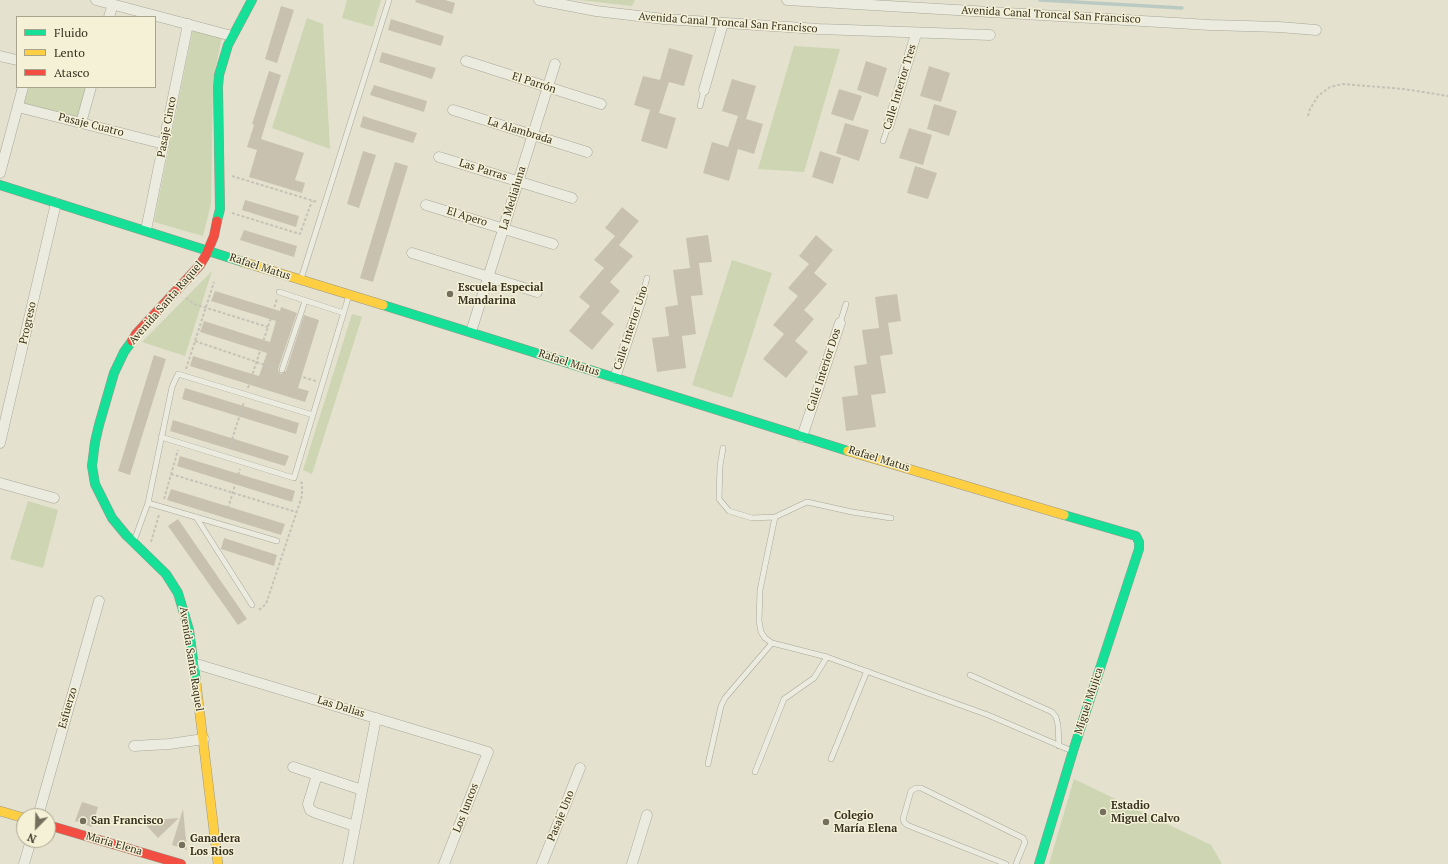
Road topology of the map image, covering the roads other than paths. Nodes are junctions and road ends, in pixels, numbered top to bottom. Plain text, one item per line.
1 (96, 0) edge
2 (252, 0) edge
3 (389, 0) edge
4 (539, 0) edge
5 (787, 0) edge
6 (113, 4) junction
7 (109, 16) edge
8 (722, 23) junction
9 (188, 24) junction
10 (1316, 30) dead end
11 (916, 34) junction
12 (990, 35) dead end
13 (232, 36) junction
14 (0, 56) edge
15 (16, 60) edge
16 (466, 62) dead end
17 (555, 64) dead end
18 (548, 87) junction
19 (24, 88) edge
20 (91, 88) edge
21 (704, 90) joint
22 (601, 104) dead end
23 (700, 106) dead end
24 (18, 107) junction
25 (453, 110) dead end
26 (82, 123) junction
27 (888, 127) joint
28 (533, 135) junction
29 (883, 141) dead end
30 (164, 144) junction
31 (588, 152) dead end
32 (440, 157) dead end
33 (0, 173) edge
34 (519, 182) junction
35 (0, 186) edge
36 (572, 198) dead end
37 (56, 203) junction
38 (426, 205) dead end
39 (504, 229) junction
40 (146, 230) junction
41 (553, 244) dead end
42 (208, 251) junction
43 (412, 253) dead end
44 (489, 277) junction
45 (647, 278) dead end
46 (300, 280) junction
47 (279, 292) road end
48 (537, 292) dead end
49 (349, 295) junction
50 (642, 296) joint
51 (305, 301) junction
52 (846, 304) dead end
53 (344, 313) junction
54 (840, 323) joint
55 (471, 332) junction
56 (282, 370) road end
57 (615, 378) junction
58 (313, 415) junction
59 (162, 437) junction
60 (802, 437) junction
61 (0, 442) edge
62 (723, 448) dead end
63 (0, 483) edge
64 (54, 498) dead end
65 (148, 503) junction
66 (196, 517) junction
67 (775, 517) junction
68 (891, 518) dead end
69 (1138, 539) joint
70 (277, 542) dead end
71 (134, 543) junction
72 (99, 601) dead end
73 (252, 605) dead end
74 (772, 643) junction
75 (827, 657) junction
76 (193, 663) junction
77 (867, 671) junction
78 (970, 674) dead end
79 (376, 718) junction
80 (204, 739) junction
81 (134, 746) dead end
82 (1059, 746) junction
83 (1073, 751) junction
84 (488, 752) joint
85 (831, 759) dead end
86 (708, 764) dead end
87 (293, 767) dead end
88 (580, 768) dead end
89 (755, 772) dead end
90 (317, 775) junction
91 (362, 790) junction
92 (40, 808) edge
93 (0, 811) edge
94 (648, 815) dead end
95 (16, 816) edge
96 (355, 826) junction
97 (56, 827) edge
98 (29, 848) edge
99 (164, 861) edge
100 (24, 864) edge
101 (181, 864) edge
102 (218, 864) edge
103 (348, 864) edge
104 (444, 864) edge
105 (542, 864) edge
106 (632, 864) edge
107 (1006, 864) edge
108 (1016, 864) edge
109 (1039, 864) edge

1 - 6 street
2 - 13 street, Avenida Santa Raquel
3 - 46 lane
4 - 8 street, Avenida Canal Troncal San Francisco
5 - 10 street, Avenida Canal Troncal San Francisco
6 - 7 street
6 - 9 street
8 - 11 street, Avenida Canal Troncal San Francisco
8 - 21 street
9 - 13 street
9 - 30 street, Pasaje Cinco
11 - 12 street, Avenida Canal Troncal San Francisco
11 - 27 street, Calle Interior Tres
13 - 42 street, Avenida Santa Raquel
14 - 15 street
16 - 18 street, El Parrón
17 - 18 street, La Medialuna
18 - 22 street, El Parrón
18 - 28 street, La Medialuna
19 - 24 street
20 - 26 street
21 - 23 lane
24 - 26 street, Pasaje Cuatro
24 - 33 street
25 - 28 street, La Alambrada
26 - 30 street, Pasaje Cuatro
27 - 29 lane, Calle Interior Tres
28 - 31 street, La Alambrada
28 - 34 street, La Medialuna
30 - 40 street, Pasaje Cinco
32 - 34 street, Las Parras
34 - 36 street, Las Parras
34 - 39 street, La Medialuna
35 - 37 street, Rafael Matus
37 - 40 street, Rafael Matus
37 - 61 street, Progreso
38 - 39 street, El Apero
39 - 41 street, El Apero
39 - 44 street, La Medialuna
40 - 42 street, Rafael Matus
42 - 46 street, Rafael Matus
42 - 71 street, Avenida Santa Raquel
43 - 44 street
44 - 48 street
44 - 55 street, La Medialuna
45 - 50 lane, Calle Interior Uno
46 - 49 street, Rafael Matus
47 - 51 lane
49 - 53 lane
49 - 55 street, Rafael Matus
50 - 57 street, Calle Interior Uno
51 - 53 lane
51 - 56 lane
52 - 54 lane, Calle Interior Dos
53 - 58 lane
54 - 60 street, Calle Interior Dos
55 - 57 street, Rafael Matus
57 - 60 street, Rafael Matus
58 - 59 lane
58 - 59 lane
59 - 65 lane
60 - 69 street, Rafael Matus
62 - 67 lane
63 - 64 street
65 - 66 lane
65 - 71 lane
66 - 70 lane
66 - 73 lane
67 - 68 lane
67 - 74 lane
69 - 83 street, Miguel Mujica
71 - 76 street, Avenida Santa Raquel
72 - 92 street, Esfuerzo
74 - 75 lane
74 - 86 lane
75 - 77 lane
75 - 89 lane
76 - 79 street, Las Dalias
76 - 80 street, Avenida Santa Raquel
77 - 82 lane
77 - 85 lane
78 - 82 lane
79 - 84 street, Las Dalias
79 - 91 street
80 - 81 street
80 - 102 street, Avenida Santa Raquel
82 - 83 lane
83 - 109 street, Miguel Mujica
84 - 104 street, Los Juncos
87 - 90 street
88 - 105 street, Pasaje Uno
90 - 91 street
90 - 96 street
91 - 96 street
93 - 95 street
94 - 106 street
96 - 103 street
97 - 99 street, María Elena
98 - 100 street
99 - 101 street, María Elena
107 - 108 lane

